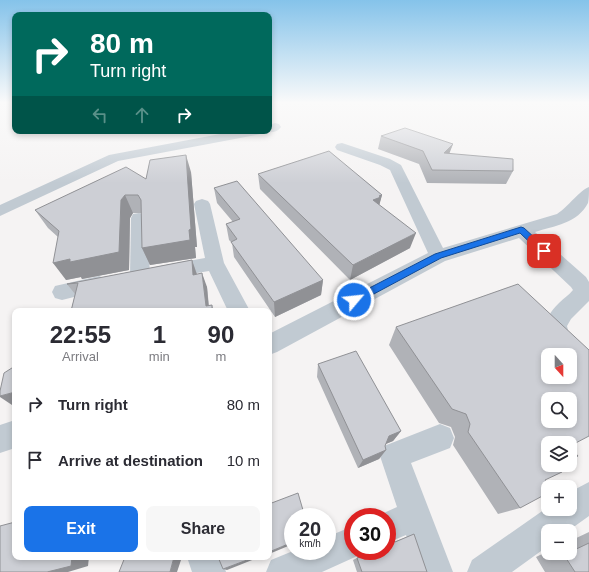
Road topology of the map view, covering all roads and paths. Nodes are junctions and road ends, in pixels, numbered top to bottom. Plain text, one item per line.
1 (240, 134) edge
2 (342, 147) dead end
3 (589, 192) edge
4 (202, 204) dead end
5 (0, 211) edge
6 (140, 218) edge
7 (521, 230) junction
8 (438, 256) junction
9 (215, 263) junction
10 (128, 278) junction
11 (62, 292) dead end
12 (238, 308) edge
13 (272, 343) edge
14 (589, 376) edge
15 (12, 435) edge
16 (440, 438) dead end
17 (0, 439) edge
18 (589, 497) edge
19 (415, 514) junction
20 (396, 523) edge
21 (344, 546) edge
22 (205, 560) edge
23 (209, 572) edge
24 (283, 572) edge
25 (436, 572) edge
26 (484, 572) edge

1 - 5 street
2 - 8 street
3 - 7 street
4 - 9 street
6 - 10 street
7 - 8 street
7 - 14 street
8 - 13 street
9 - 10 street
9 - 12 street
10 - 11 street
15 - 17 street
16 - 19 street
18 - 26 street
19 - 20 street
19 - 25 street
21 - 24 street
22 - 23 street

